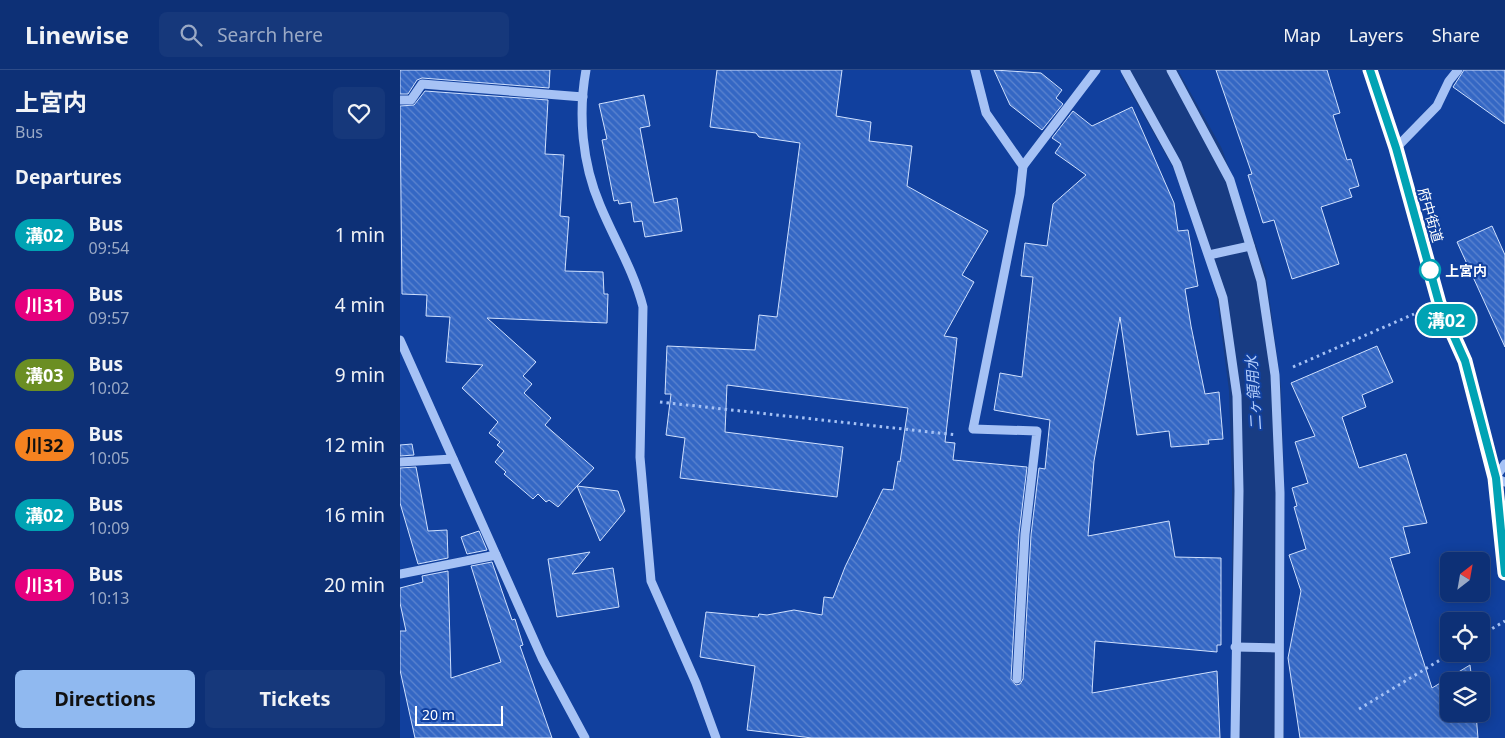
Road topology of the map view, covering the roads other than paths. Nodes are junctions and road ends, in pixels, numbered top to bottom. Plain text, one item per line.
1 (586, 70) edge
2 (975, 70) edge
3 (1096, 70) edge
4 (1125, 70) edge
5 (1170, 70) edge
6 (1370, 70) edge
7 (1458, 70) edge
8 (582, 98) junction
9 (400, 100) edge
10 (1396, 148) junction
11 (1023, 166) junction
12 (1246, 247) junction
13 (1209, 256) junction
14 (400, 340) edge
15 (453, 459) junction
16 (400, 462) edge
17 (1505, 464) edge
18 (1500, 480) edge
19 (496, 554) junction
20 (1505, 572) edge
21 (400, 574) edge
22 (1235, 647) junction
23 (1278, 648) junction
24 (1017, 679) dead end
25 (585, 738) edge
26 (716, 738) edge
27 (1235, 738) edge
28 (1279, 738) edge

1 - 8 street
2 - 11 street
3 - 11 street
4 - 13 street
5 - 12 street
6 - 10 highway, 府中街道
7 - 10 street
8 - 9 street
8 - 26 street
10 - 18 highway, 府中街道
11 - 24 street
12 - 13 street
12 - 23 street
13 - 22 street
14 - 15 street
15 - 16 street
15 - 19 street
17 - 18 street
18 - 20 highway, 府中街道
19 - 21 street
19 - 25 street
22 - 23 street
22 - 27 street
23 - 28 street

